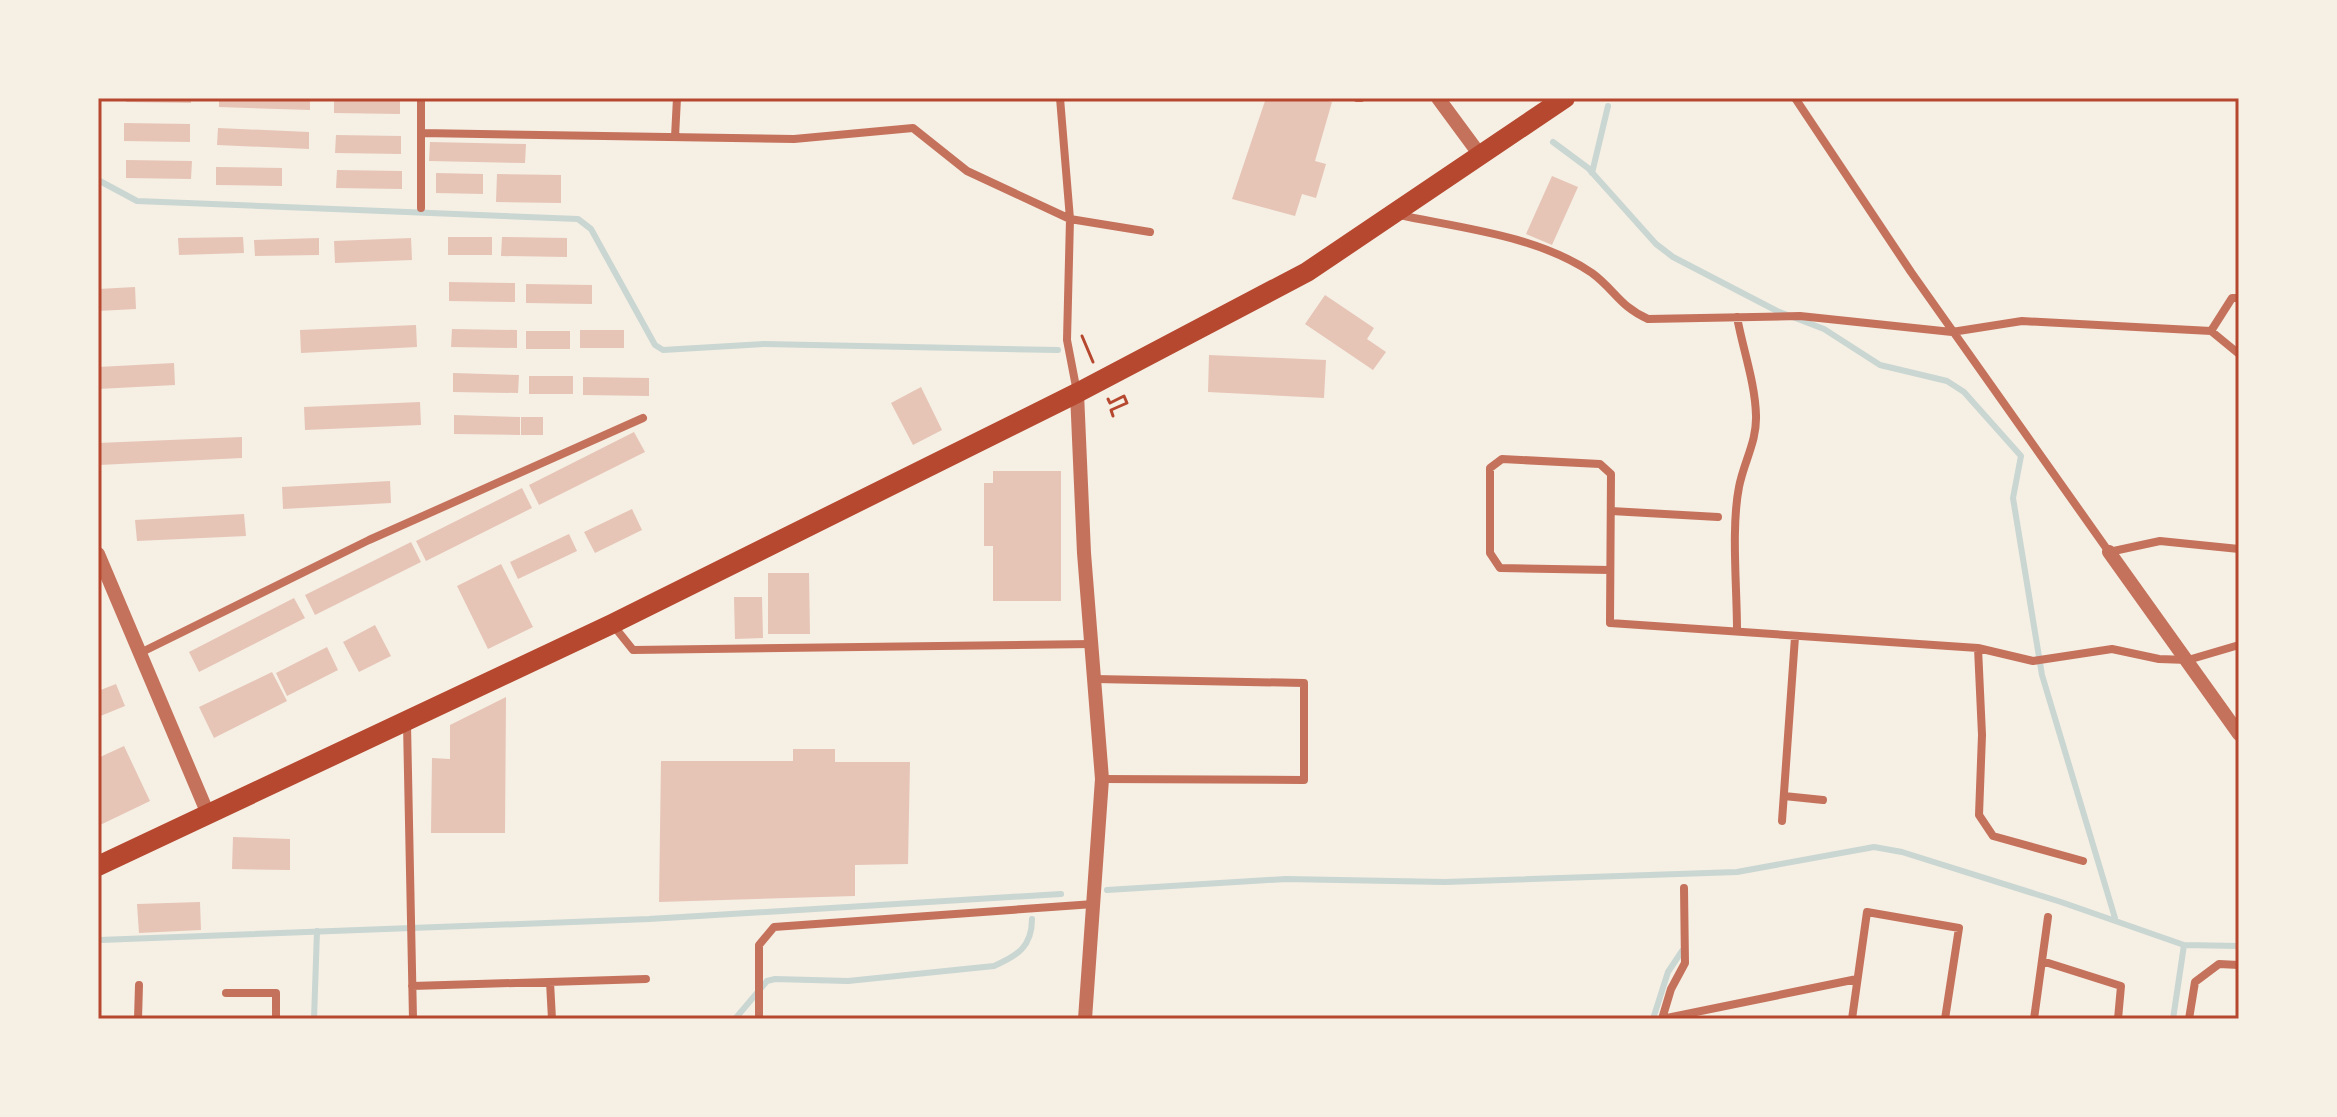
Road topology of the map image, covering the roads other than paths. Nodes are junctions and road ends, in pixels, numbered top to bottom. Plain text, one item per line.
1 (421, 98) edge
2 (677, 98) edge
3 (1060, 98) edge
4 (1438, 98) edge
5 (1565, 98) edge
6 (1795, 98) edge
7 (421, 133) junction
8 (675, 137) junction
9 (1480, 155) junction
10 (421, 208) dead end
11 (1404, 216) junction
12 (1070, 219) junction
13 (1150, 232) dead end
14 (2239, 298) edge
15 (1737, 317) junction
16 (2211, 331) junction
17 (1952, 332) junction
18 (2239, 354) edge
19 (1077, 393) junction
20 (643, 418) dead end
21 (1611, 511) junction
22 (1718, 517) dead end
23 (2239, 549) edge
24 (2109, 552) junction
25 (98, 554) edge
26 (1610, 570) junction
27 (612, 624) junction
28 (1737, 630) junction
29 (1795, 637) junction
30 (1092, 644) junction
31 (2239, 645) edge
32 (1978, 648) junction
33 (140, 653) junction
34 (2188, 660) junction
35 (1095, 679) junction
36 (407, 718) junction
37 (2239, 734) edge
38 (1102, 779) junction
39 (1784, 796) junction
40 (1823, 800) dead end
41 (208, 814) junction
42 (1782, 821) dead end
43 (2083, 861) dead end
44 (98, 866) edge
45 (1684, 888) dead end
46 (1094, 904) junction
47 (2048, 917) dead end
48 (2042, 961) junction
49 (2239, 965) edge
50 (646, 979) dead end
51 (1857, 979) junction
52 (550, 982) junction
53 (139, 985) dead end
54 (412, 986) junction
55 (226, 993) dead end
56 (759, 1015) edge
57 (138, 1019) edge
58 (276, 1019) edge
59 (413, 1019) edge
60 (552, 1019) edge
61 (753, 1019) edge
62 (1085, 1019) edge
63 (1662, 1019) edge
64 (1852, 1019) edge
65 (1945, 1019) edge
66 (2034, 1019) edge
67 (2118, 1019) edge
68 (2189, 1019) edge

1 - 7 street
2 - 8 street
3 - 12 street
4 - 9 street
5 - 9 highway
6 - 17 street
7 - 8 street
7 - 10 street
8 - 12 street
9 - 11 highway
11 - 15 street
11 - 19 highway
12 - 13 street
12 - 19 street
14 - 16 street
15 - 17 street
15 - 28 street
16 - 17 street
16 - 18 street
17 - 24 street
19 - 27 highway
19 - 30 street
20 - 33 street
21 - 22 street
21 - 26 street
21 - 26 street
23 - 24 street
24 - 34 street
25 - 33 street
26 - 28 street
27 - 30 street
27 - 36 highway
28 - 29 street
29 - 32 street
29 - 39 street
30 - 35 street
31 - 34 street
32 - 34 street
32 - 43 street
33 - 41 street
34 - 37 street
35 - 38 street
35 - 38 street
36 - 41 highway
36 - 54 street
38 - 46 street
39 - 40 street
39 - 42 street
41 - 44 highway
45 - 63 street
46 - 56 street
46 - 62 street
47 - 48 street
48 - 66 street
48 - 67 street
49 - 68 street
50 - 52 street
51 - 63 street
51 - 64 street
51 - 65 street
52 - 54 street
52 - 60 street
53 - 57 street
54 - 59 street
55 - 58 street
56 - 61 street

